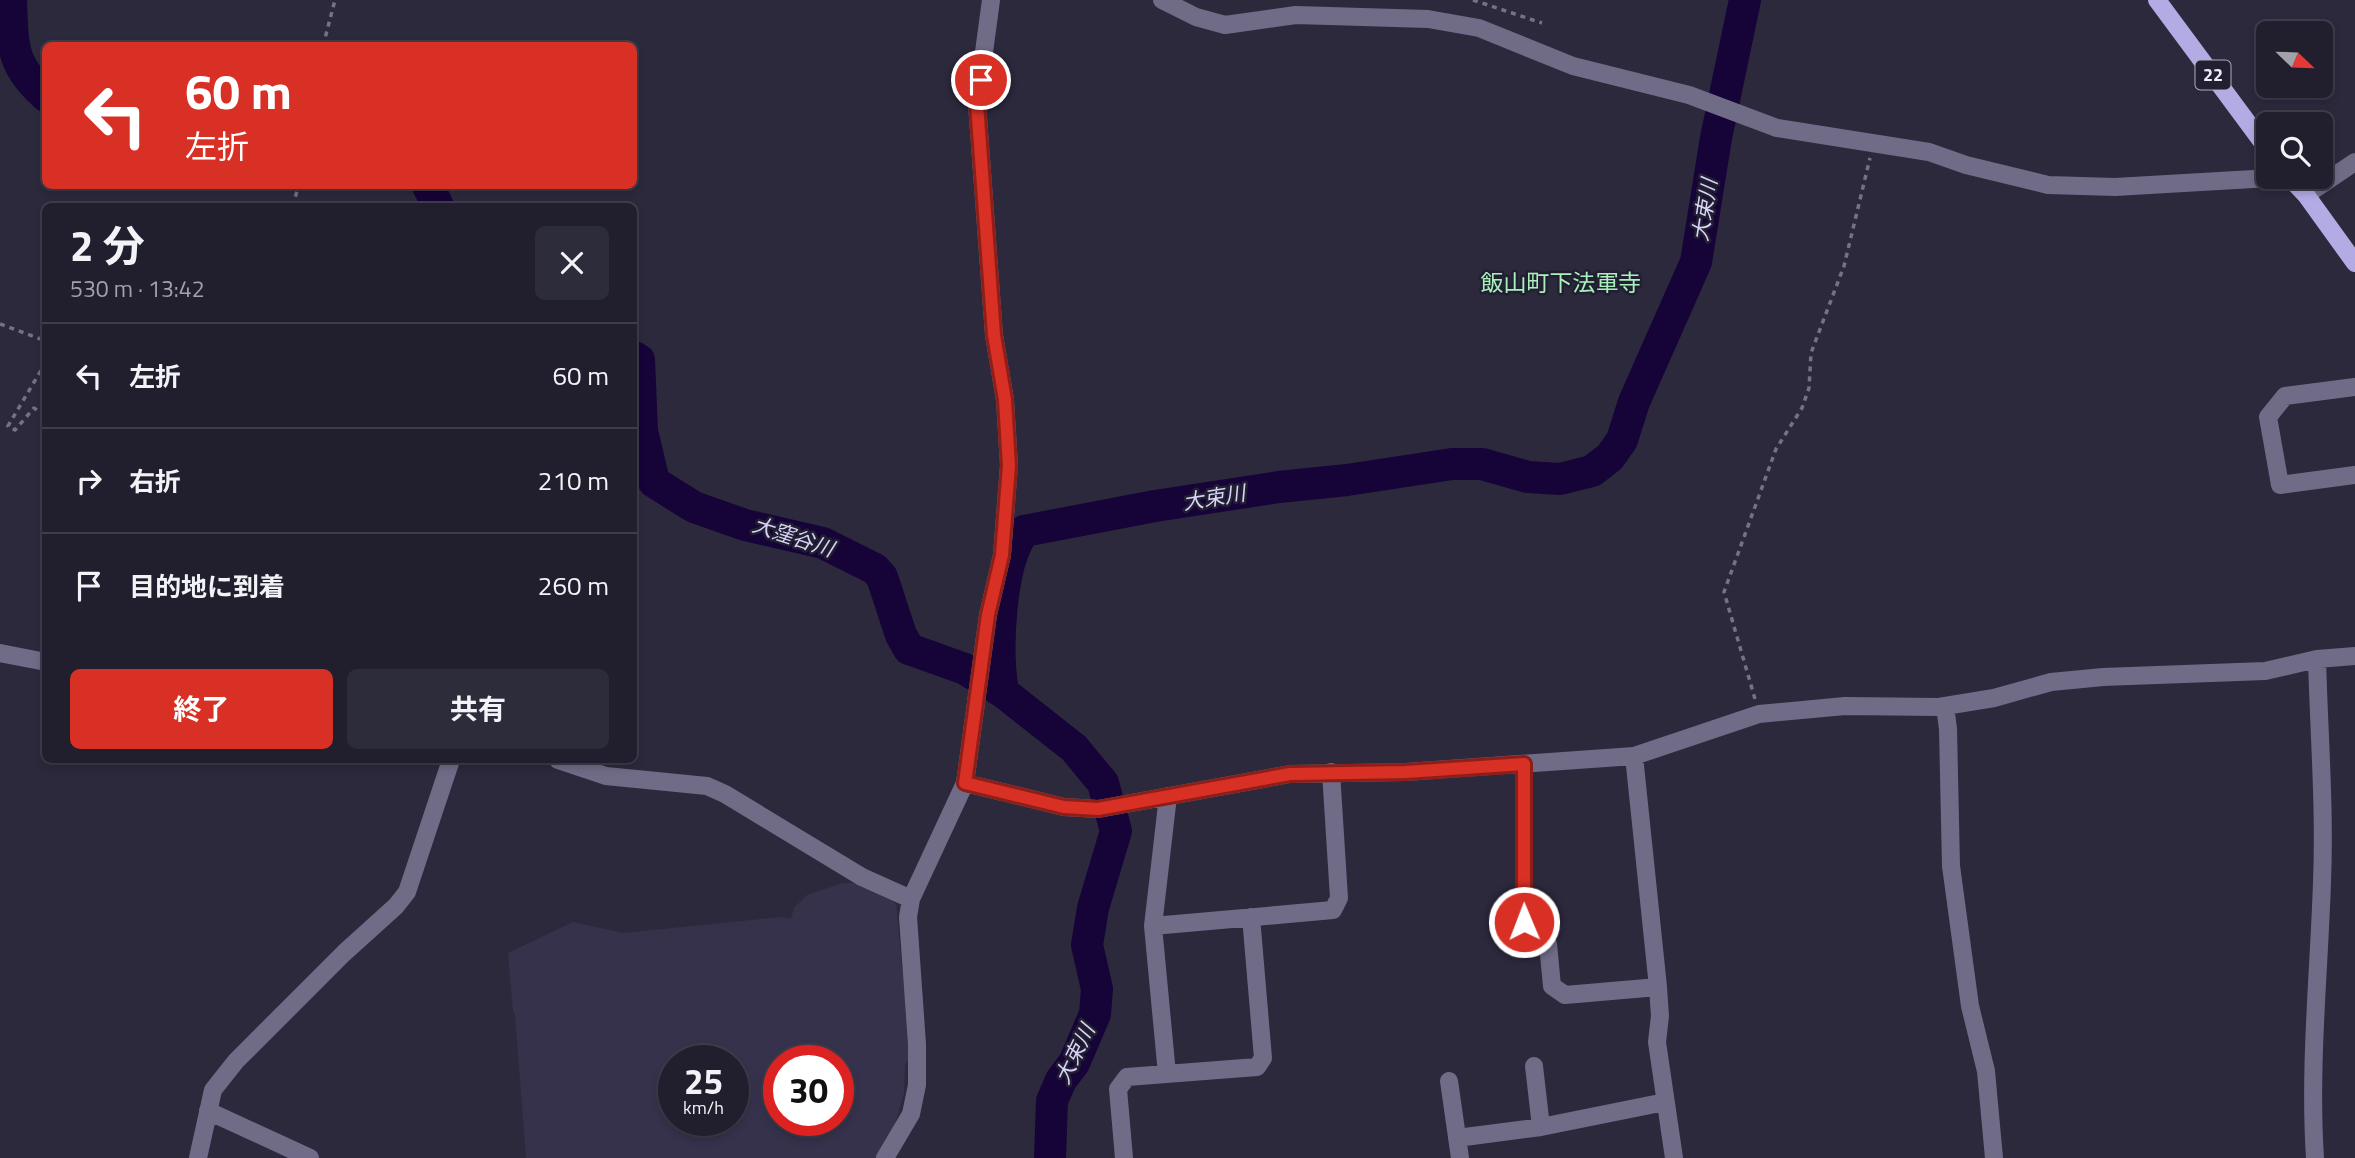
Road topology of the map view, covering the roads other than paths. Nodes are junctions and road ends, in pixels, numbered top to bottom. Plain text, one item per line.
1 (991, 0) edge
2 (1162, 0) edge
3 (2157, 0) edge
4 (2256, 134) edge
5 (2355, 162) edge
6 (2256, 179) edge
7 (2300, 189) edge
8 (2306, 195) junction
9 (2355, 263) edge
10 (2355, 387) edge
11 (2355, 475) edge
12 (0, 653) edge
13 (2355, 656) edge
14 (2316, 659) junction
15 (42, 661) edge
16 (1945, 706) junction
17 (1634, 756) junction
18 (450, 763) edge
19 (567, 763) edge
20 (1524, 764) junction
21 (1331, 772) junction
22 (965, 783) junction
23 (1168, 796) junction
24 (911, 899) junction
25 (1251, 917) junction
26 (1153, 926) junction
27 (1658, 987) junction
28 (1534, 1066) dead end
29 (1167, 1074) junction
30 (1449, 1080) dead end
31 (1665, 1102) junction
32 (208, 1111) junction
33 (1541, 1127) junction
34 (1457, 1138) junction
35 (198, 1158) edge
36 (310, 1158) edge
37 (885, 1158) edge
38 (1124, 1158) edge
39 (1460, 1158) edge
40 (1674, 1158) edge
41 (1994, 1158) edge
42 (2315, 1158) edge

1 - 22 street
2 - 6 street
3 - 4 main road, 22
5 - 8 street
7 - 8 main road
8 - 9 main road
10 - 11 street
12 - 15 street
13 - 14 street
14 - 16 street
14 - 42 street
16 - 17 street
16 - 41 street
17 - 20 street
17 - 27 street
18 - 32 street
19 - 24 street
20 - 21 street
20 - 27 street
21 - 23 street
21 - 25 street
22 - 23 street
22 - 24 street
23 - 26 street
24 - 37 street
25 - 26 street
25 - 29 street
26 - 29 street
27 - 31 street
28 - 33 street
29 - 38 street
30 - 34 street
31 - 33 street
31 - 40 street
32 - 35 street
32 - 36 street
33 - 34 street
34 - 39 street

